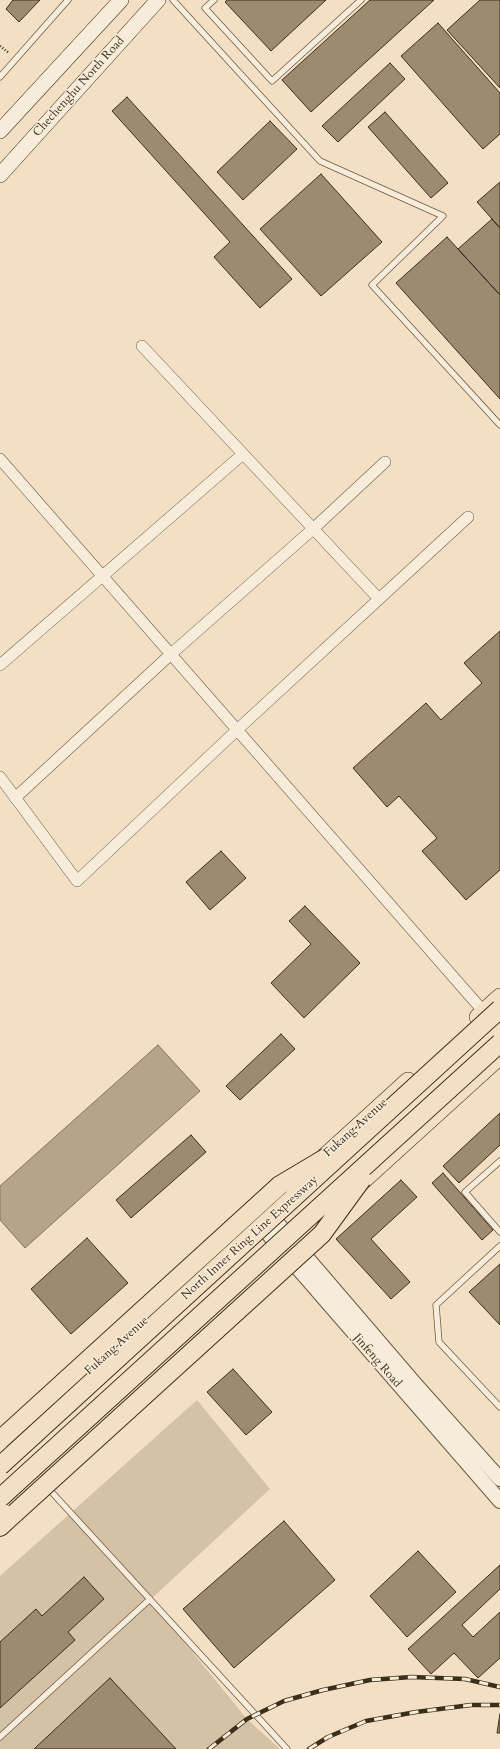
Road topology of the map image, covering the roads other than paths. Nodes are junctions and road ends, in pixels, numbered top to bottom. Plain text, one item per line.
1 (68, 0) edge
2 (120, 0) edge
3 (158, 0) edge
4 (173, 0) edge
5 (214, 0) edge
6 (361, 0) edge
7 (0, 77) edge
8 (0, 131) edge
9 (0, 175) edge
10 (142, 346) dead end
11 (500, 425) edge
12 (243, 454) junction
13 (0, 459) edge
14 (386, 462) dead end
15 (468, 517) dead end
16 (313, 529) junction
17 (102, 575) junction
18 (379, 599) junction
19 (171, 654) junction
20 (0, 665) edge
21 (238, 730) junction
22 (0, 777) edge
23 (15, 798) junction
24 (500, 997) edge
25 (492, 1010) edge
26 (500, 1043) edge
27 (500, 1056) edge
28 (436, 1068) junction
29 (451, 1088) junction
30 (500, 1161) edge
31 (261, 1215) junction
32 (500, 1232) edge
33 (500, 1246) edge
34 (290, 1248) junction
35 (500, 1407) edge
36 (0, 1440) edge
37 (0, 1452) edge
38 (0, 1466) edge
39 (38, 1476) junction
40 (500, 1480) edge
41 (0, 1498) edge
42 (500, 1501) edge
43 (8, 1512) edge
44 (0, 1527) edge
45 (150, 1599) junction
46 (0, 1737) edge
47 (287, 1749) edge

1 - 7 lane
2 - 8 main road
3 - 9 main road, Chechenghu North Road
4 - 11 lane
5 - 6 lane
10 - 12 street
12 - 16 street
12 - 17 street
13 - 17 street
14 - 16 street
15 - 18 street
16 - 18 street
16 - 19 street
17 - 19 street
17 - 20 street
18 - 21 street
19 - 21 street
19 - 23 street
21 - 23 street
21 - 25 street
22 - 23 street
24 - 25 main road, Fukang Avenue
25 - 28 highway, North Inner Ring Line Expressway, bridge
25 - 31 main road, Fukang Avenue
26 - 29 highway, North Inner Ring Line Expressway, bridge
27 - 34 main road
28 - 36 highway, bridge
28 - 38 highway, North Inner Ring Line Expressway, bridge
29 - 41 highway, North Inner Ring Line Expressway, bridge
29 - 43 highway, bridge
30 - 32 lane
31 - 34 street, Jinfeng Road
31 - 37 main road, Fukang Avenue
33 - 35 lane
34 - 39 main road
34 - 40 street, Jinfeng Road
34 - 42 street, Jinfeng Road
39 - 43 main road
39 - 45 lane
43 - 44 highway
45 - 46 lane
45 - 47 lane

